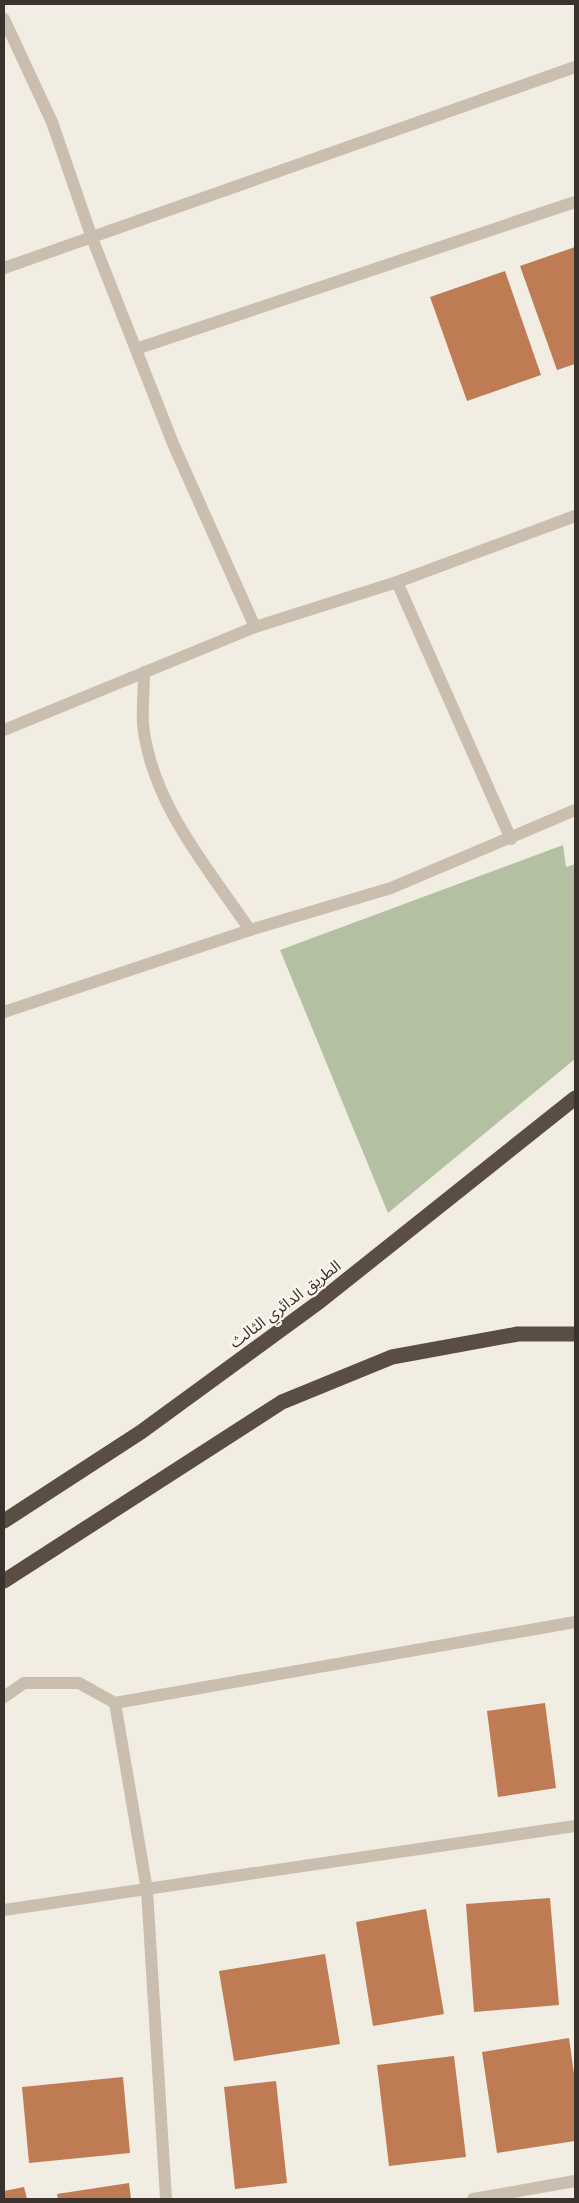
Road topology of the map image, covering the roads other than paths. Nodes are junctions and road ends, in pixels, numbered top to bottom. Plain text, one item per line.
1 (4, 18) edge
2 (575, 67) edge
3 (575, 202) edge
4 (92, 238) junction
5 (4, 268) edge
6 (136, 350) junction
7 (575, 516) edge
8 (397, 582) junction
9 (255, 627) junction
10 (144, 672) junction
11 (4, 730) edge
12 (575, 810) edge
13 (511, 839) junction
14 (250, 930) junction
15 (4, 1012) edge
16 (575, 1098) edge
17 (575, 1334) edge
18 (4, 1521) edge
19 (4, 1581) edge
20 (575, 1622) edge
21 (4, 1697) edge
22 (115, 1703) junction
23 (575, 1826) edge
24 (147, 1890) junction
25 (4, 1910) edge
26 (575, 2181) edge
27 (166, 2199) edge
28 (473, 2199) edge

1 - 4 street
2 - 4 street
3 - 6 street
4 - 5 street
4 - 6 street
6 - 9 street
7 - 8 street
8 - 9 street
8 - 13 street
9 - 10 street
10 - 11 street
10 - 14 street
12 - 13 street
13 - 14 street
14 - 15 street
16 - 18 highway, الطريق الدائري الثالث
17 - 19 highway
20 - 22 street
21 - 22 street
22 - 24 street
23 - 24 street
24 - 25 street
24 - 27 street
26 - 28 street

